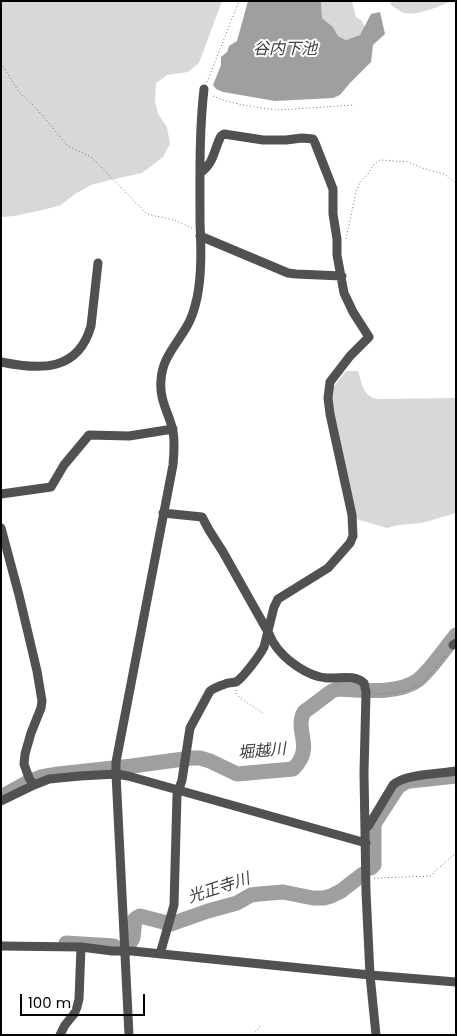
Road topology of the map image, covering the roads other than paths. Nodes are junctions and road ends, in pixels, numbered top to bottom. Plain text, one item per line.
1 (204, 90) road end
2 (200, 173) junction
3 (200, 234) junction
4 (98, 263) dead end
5 (342, 276) junction
6 (1, 362) edge
7 (173, 429) junction
8 (1, 494) edge
9 (163, 513) junction
10 (1, 528) edge
11 (268, 632) junction
12 (116, 769) junction
13 (456, 771) edge
14 (32, 782) junction
15 (178, 790) junction
16 (1, 801) edge
17 (366, 828) junction
18 (366, 843) junction
19 (1, 946) edge
20 (81, 947) junction
21 (125, 951) junction
22 (160, 954) junction
23 (370, 975) junction
24 (456, 982) edge
25 (60, 1035) edge
26 (129, 1035) edge
27 (376, 1035) edge

1 - 2 street
2 - 3 street
2 - 5 street
3 - 5 street
3 - 7 street
4 - 6 street
5 - 11 street
7 - 8 street
7 - 9 street
9 - 11 street
9 - 12 street
10 - 14 street
11 - 15 street
11 - 17 street
12 - 14 street
12 - 15 street
12 - 21 street
13 - 17 street
14 - 16 street
15 - 18 street
15 - 22 street
17 - 18 street
18 - 23 street
19 - 20 street
20 - 21 street
20 - 25 street
21 - 22 street
21 - 26 street
22 - 23 street
23 - 24 street
23 - 27 street

